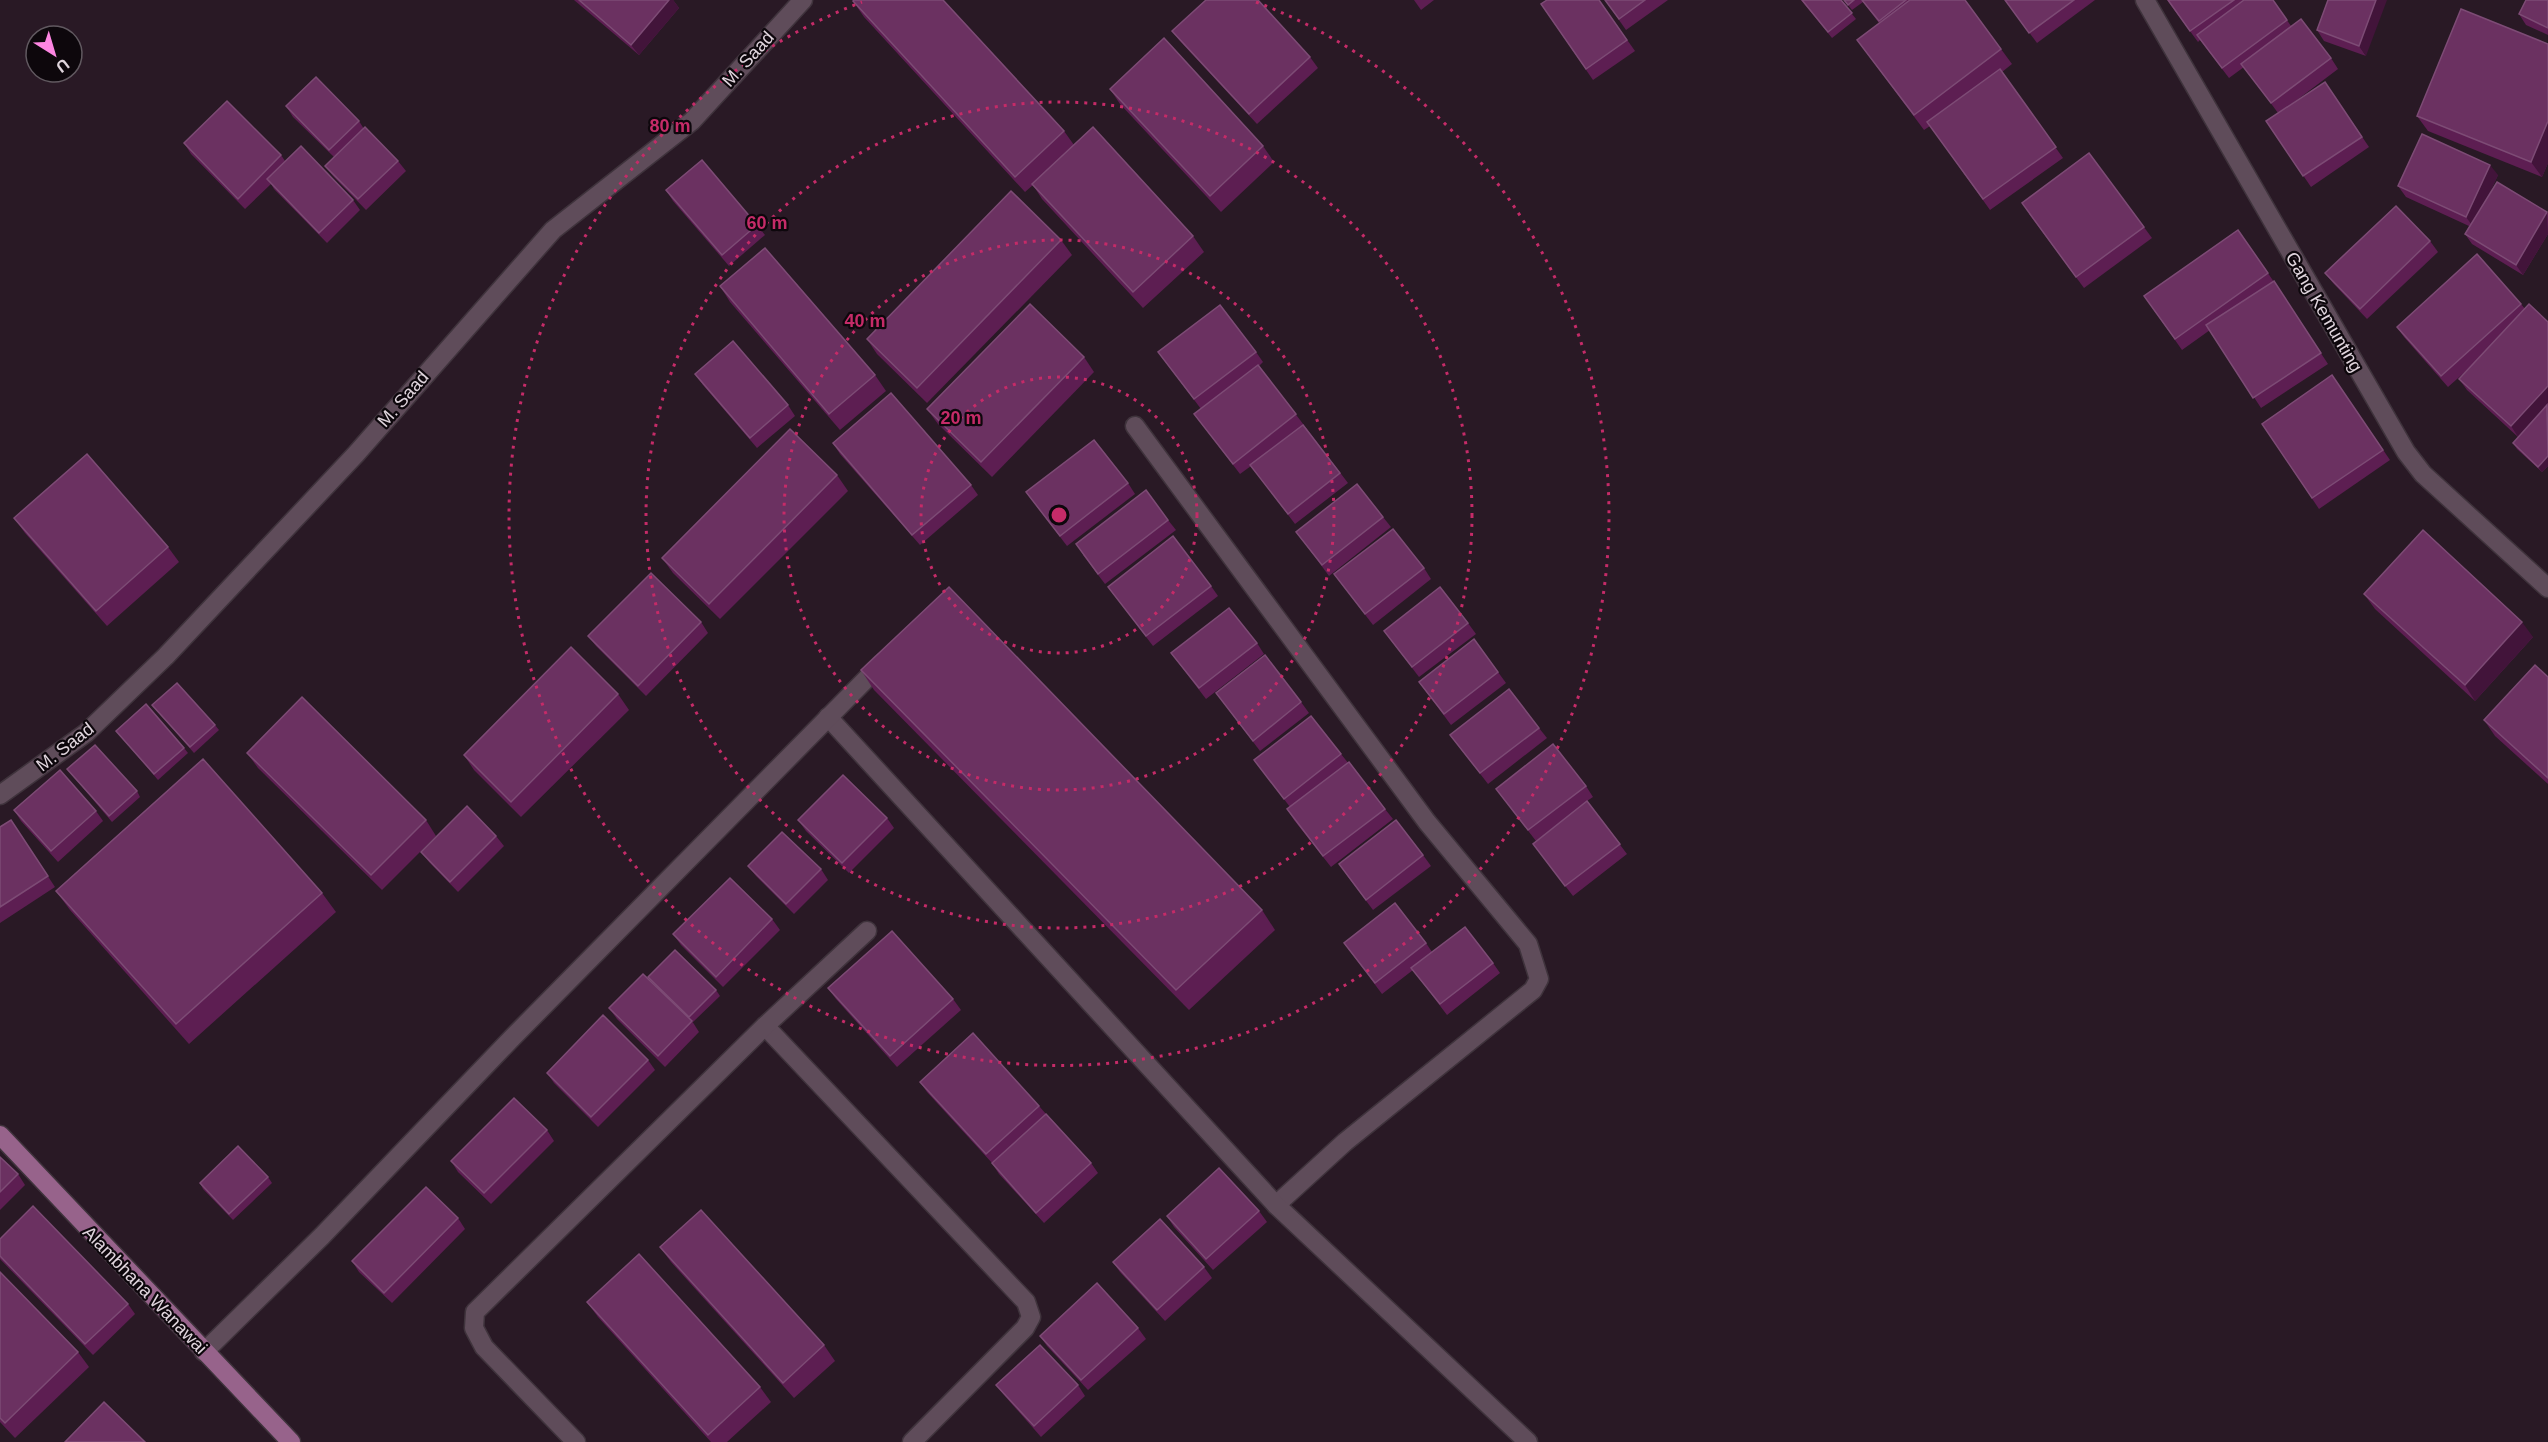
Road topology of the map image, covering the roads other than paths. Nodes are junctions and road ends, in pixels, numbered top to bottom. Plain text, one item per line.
1 (803, 0) edge
2 (2145, 0) edge
3 (1135, 426) dead end
4 (2548, 588) edge
5 (895, 650) edge
6 (828, 717) junction
7 (0, 795) edge
8 (867, 931) dead end
9 (765, 1026) junction
10 (0, 1136) edge
11 (1276, 1205) junction
12 (204, 1352) junction
13 (291, 1442) edge
14 (576, 1442) edge
15 (912, 1442) edge
16 (1528, 1442) edge

1 - 7 street, M. Saad
2 - 4 street, Gang Kemunting
3 - 11 street
5 - 6 street
6 - 11 street
6 - 12 street
8 - 9 street
9 - 14 street
9 - 15 street
10 - 12 main road, Alambhana Wanawai
11 - 16 street
12 - 13 main road, Alambhana Wanawai

